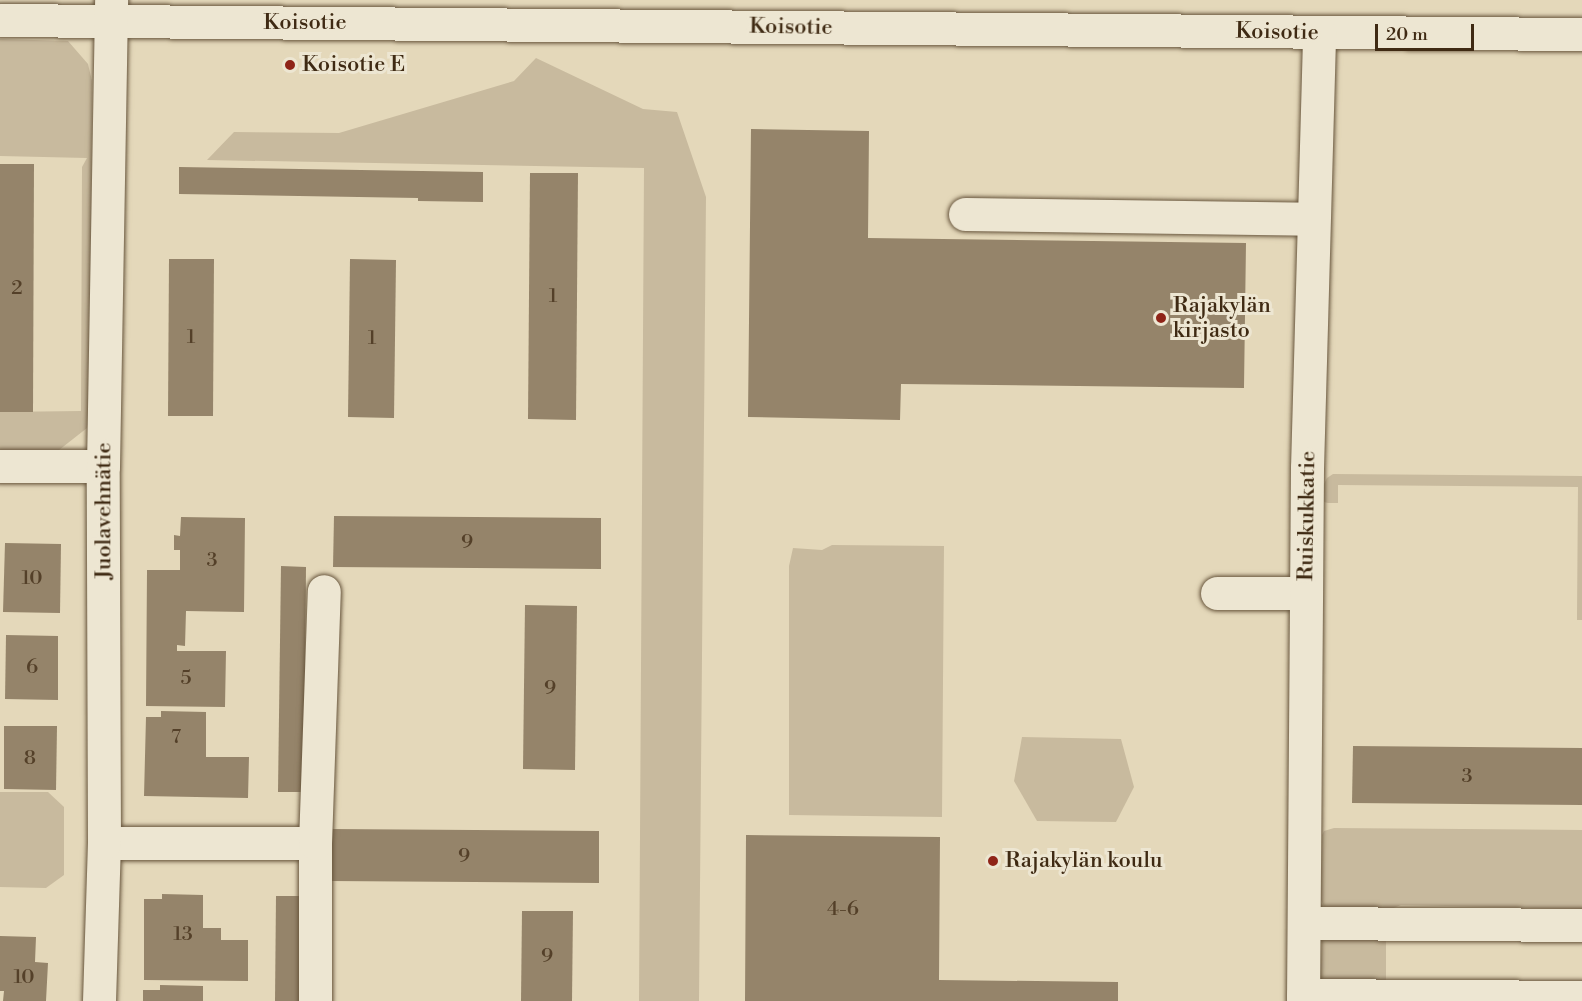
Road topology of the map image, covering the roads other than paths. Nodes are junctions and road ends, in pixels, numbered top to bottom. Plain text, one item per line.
1 (111, 10) edge
2 (0, 20) edge
3 (1319, 32) junction
4 (1582, 34) edge
5 (965, 214) dead end
6 (1313, 219) junction
7 (0, 466) edge
8 (103, 466) junction
9 (324, 591) dead end
10 (1216, 593) dead end
11 (1306, 593) junction
12 (104, 843) junction
13 (315, 843) junction
14 (1304, 923) junction
15 (1582, 925) edge
16 (1582, 997) edge
17 (1303, 998) edge
18 (99, 1001) edge
19 (315, 1001) edge

1 - 2 street, Koisotie
1 - 3 street, Koisotie
1 - 8 street, Juolavehnätie
3 - 4 street, Koisotie
3 - 6 street, Ruiskukkatie
5 - 6 street
6 - 11 street, Ruiskukkatie
7 - 8 street
8 - 12 street, Juolavehnätie
9 - 13 street
10 - 11 street
11 - 14 street, Ruiskukkatie
12 - 13 street
12 - 18 street, Juolavehnätie
13 - 19 street
14 - 15 street
14 - 17 street, Ruiskukkatie
16 - 17 street

